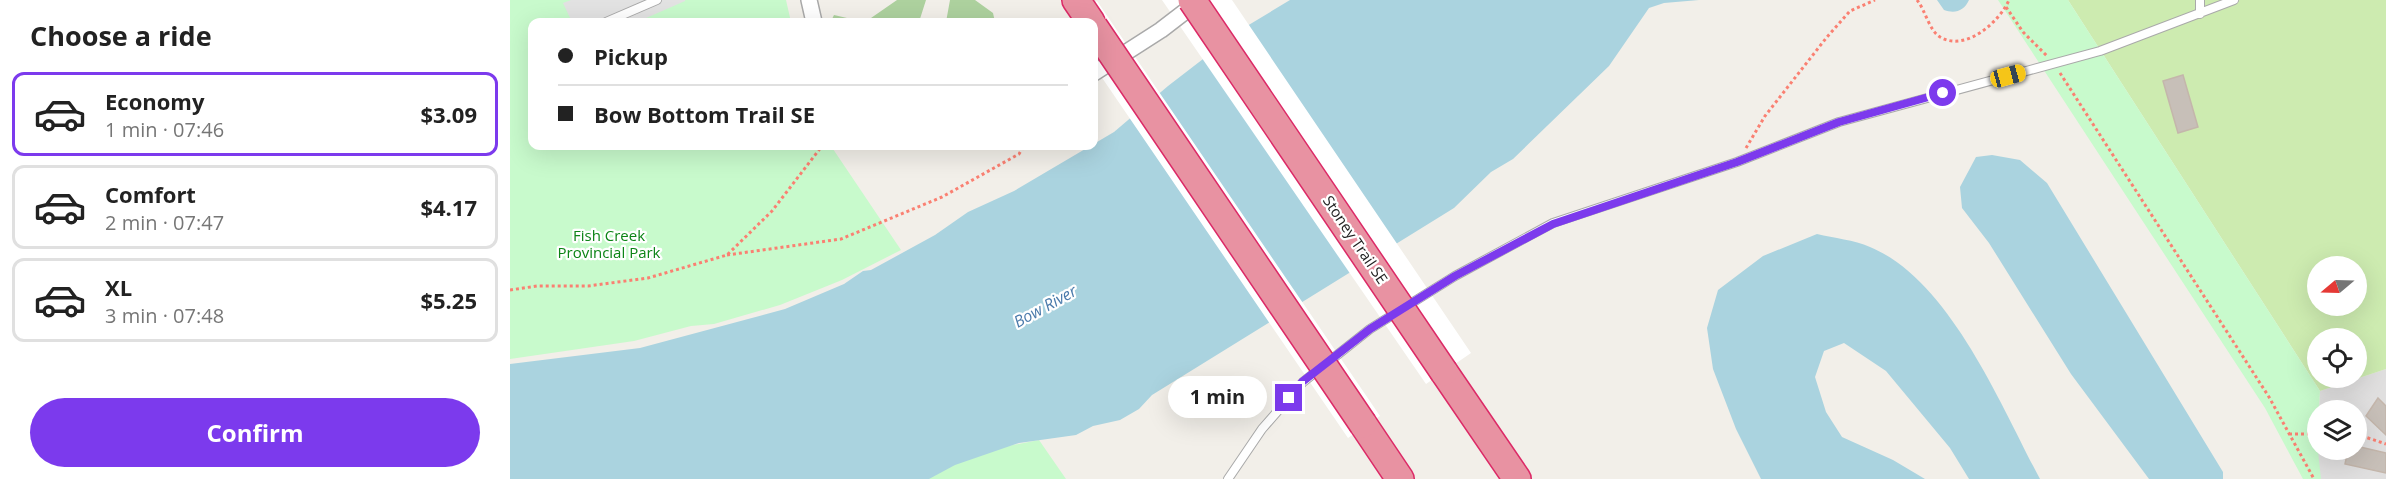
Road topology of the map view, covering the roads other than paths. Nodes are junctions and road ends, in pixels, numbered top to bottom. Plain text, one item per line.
1 (657, 0) edge
2 (809, 0) edge
3 (1192, 0) edge
4 (1200, 0) edge
5 (2200, 0) edge
6 (2234, 0) edge
7 (2200, 14) junction
8 (615, 18) edge
9 (813, 18) edge
10 (1098, 33) edge
11 (1098, 70) edge
12 (1228, 479) edge
13 (1400, 479) edge
14 (1517, 479) edge

1 - 8 lane
2 - 9 street
3 - 14 highway, Stoney Trail SE, bridge
4 - 11 street
5 - 7 lane
6 - 7 lane
7 - 12 lane
10 - 13 highway, bridge

